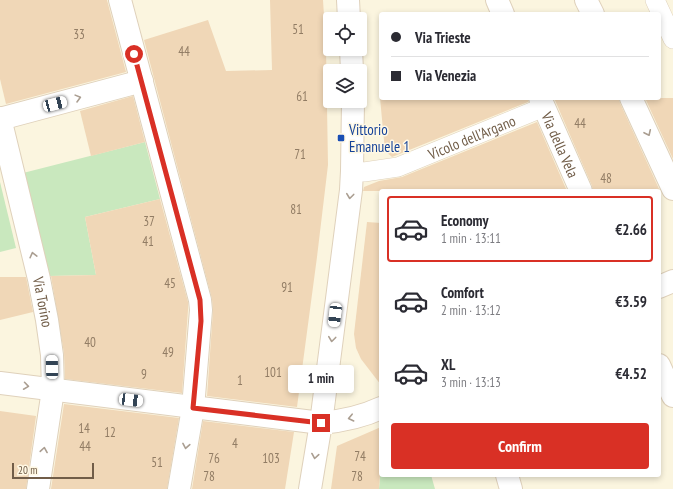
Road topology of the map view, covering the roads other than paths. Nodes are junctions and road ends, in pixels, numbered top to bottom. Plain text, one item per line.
1 (120, 0) edge
2 (348, 0) edge
3 (497, 0) edge
4 (586, 0) edge
5 (656, 0) edge
6 (349, 12) edge
7 (502, 12) edge
8 (592, 12) edge
9 (673, 38) edge
10 (142, 81) junction
11 (632, 100) edge
12 (542, 102) edge
13 (353, 108) edge
14 (0, 119) edge
15 (352, 171) junction
16 (581, 189) edge
17 (673, 189) edge
18 (673, 281) edge
19 (661, 286) edge
20 (661, 369) edge
21 (0, 383) edge
22 (53, 390) junction
23 (673, 396) edge
24 (193, 408) junction
25 (379, 409) edge
26 (321, 423) junction
27 (508, 477) edge
28 (38, 489) edge
29 (179, 489) edge
30 (310, 489) edge
31 (511, 489) edge

1 - 10 street
2 - 6 street
3 - 7 street
4 - 8 street
5 - 9 street
14 -> 10 street
10 - 24 street
11 -> 17 street
12 - 15 street, Vicolo dell'Argano
12 - 16 street, Via della Vela
13 - 15 street
22 -> 14 street, Via Torino
15 -> 26 street
18 - 19 street
20 - 23 street
21 -> 22 street
22 - 24 street
28 -> 22 street, Via Torino
24 - 26 street
24 -> 29 street
25 -> 26 street
26 -> 30 street
27 - 31 street

